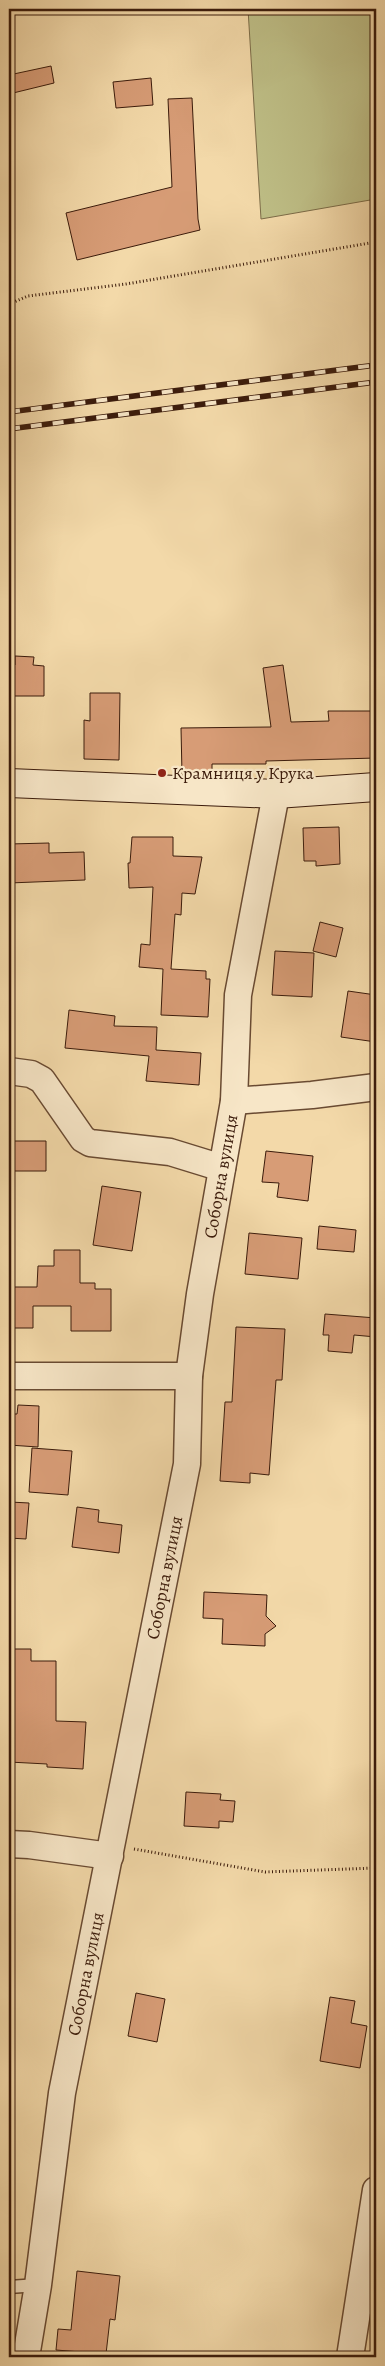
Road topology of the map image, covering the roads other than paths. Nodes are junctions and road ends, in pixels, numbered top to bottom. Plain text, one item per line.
1 (9, 783) edge
2 (376, 787) edge
3 (276, 794) junction
4 (9, 1071) edge
5 (376, 1087) edge
6 (234, 1101) junction
7 (222, 1168) junction
8 (9, 1376) edge
9 (190, 1376) junction
10 (9, 1844) edge
11 (111, 1851) junction
12 (376, 2190) edge
13 (38, 2285) junction
14 (9, 2286) edge
15 (26, 2357) edge
16 (350, 2357) edge

1 - 3 street
2 - 3 street
3 - 6 street, Соборна вулиця
4 - 7 street
5 - 6 street
6 - 7 street, Соборна вулиця
7 - 9 street, Соборна вулиця
8 - 9 street
9 - 11 street, Соборна вулиця
10 - 11 street
11 - 13 street, Соборна вулиця
12 - 16 street
13 - 14 lane
13 - 15 street, Соборна вулиця

